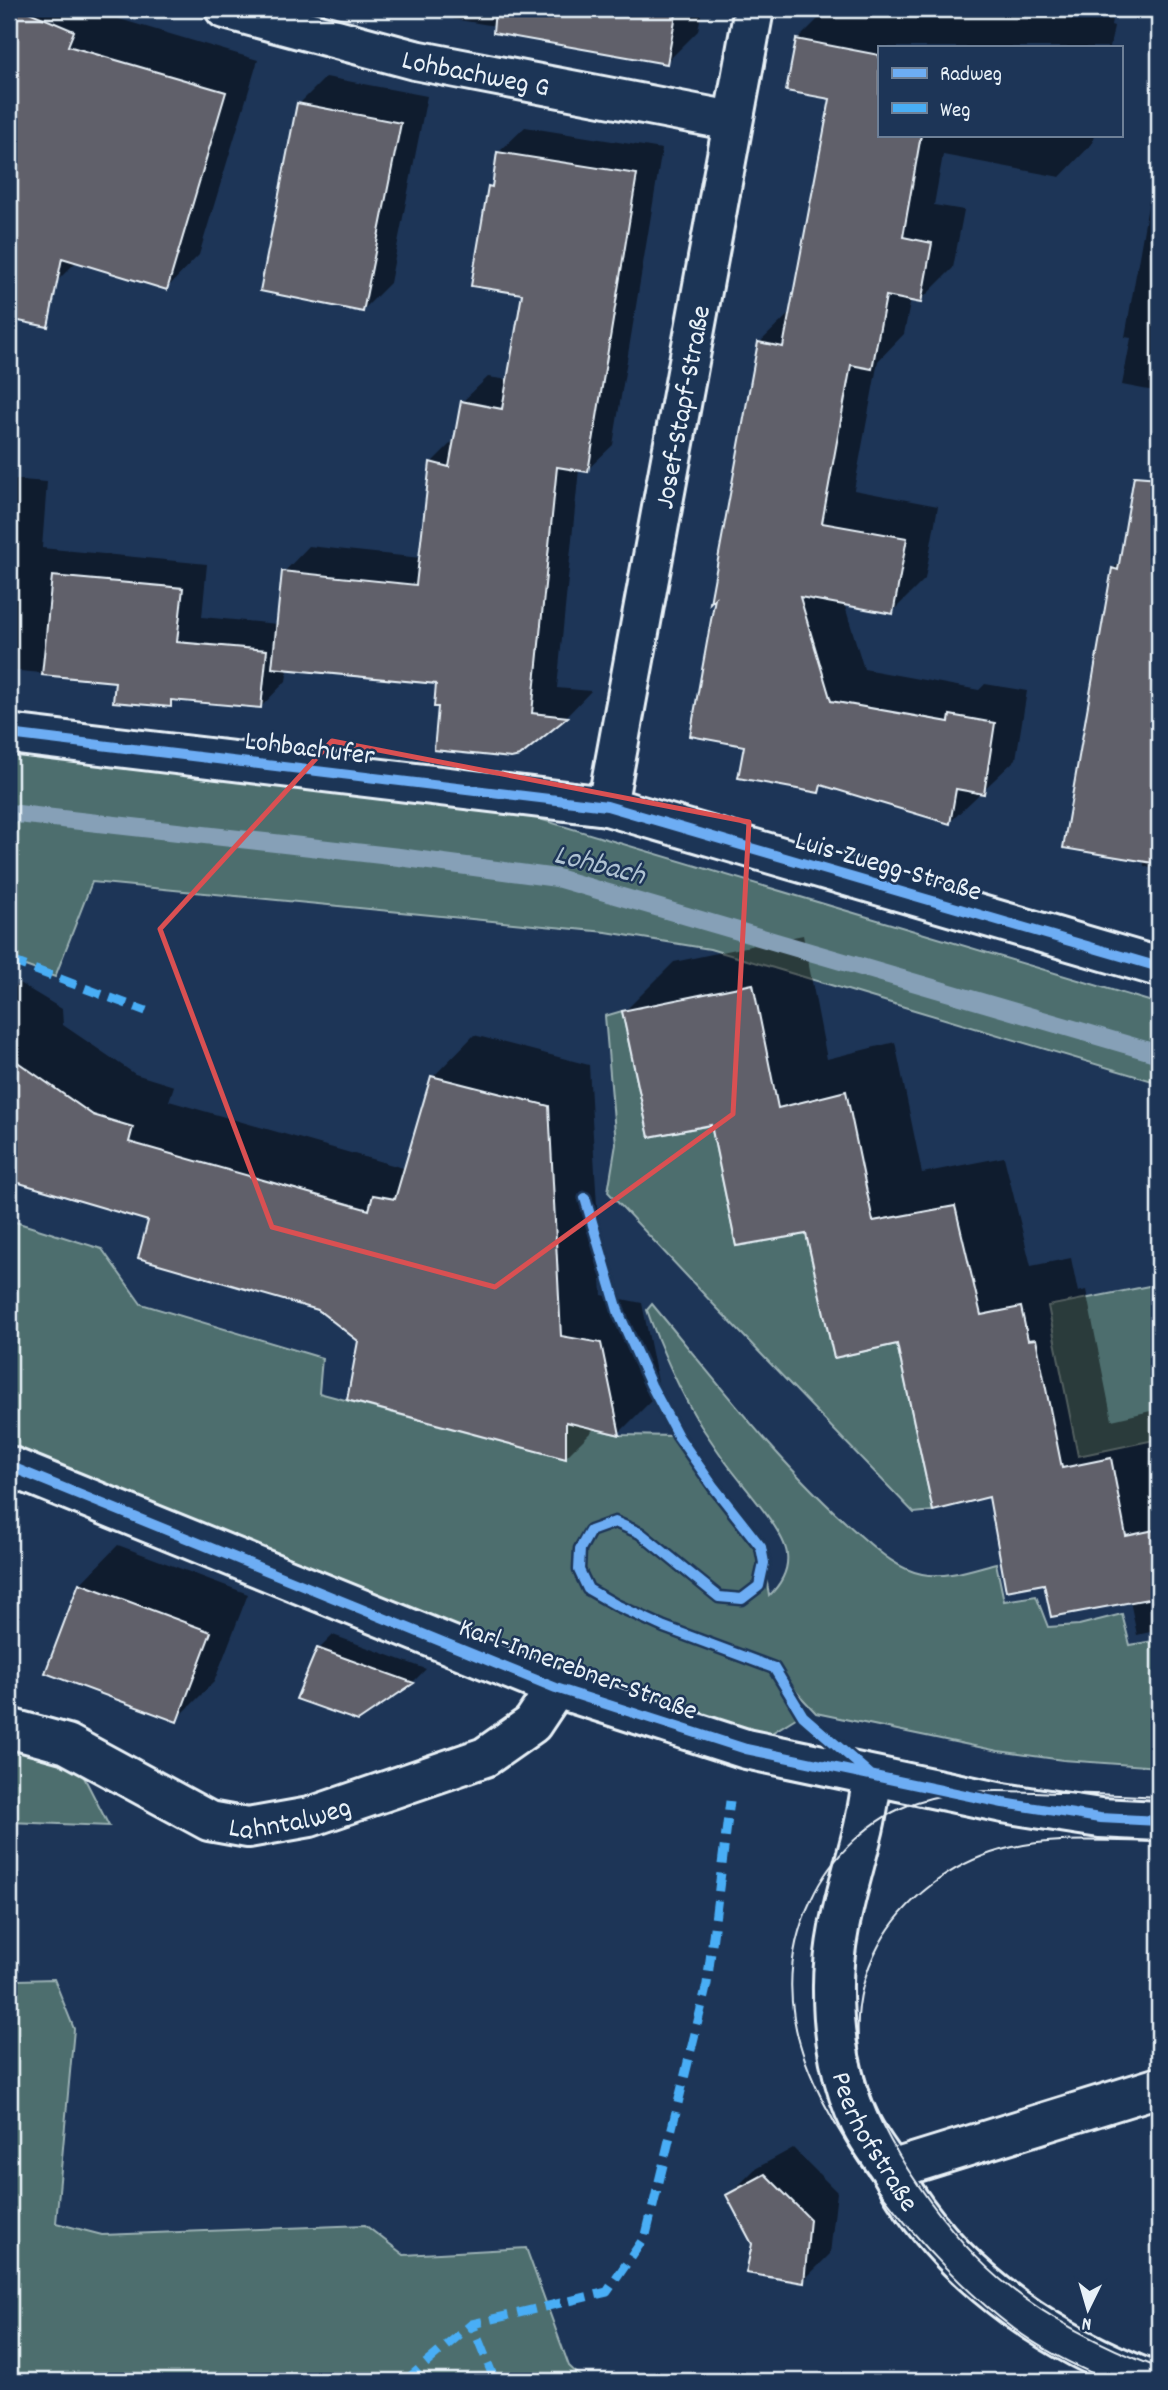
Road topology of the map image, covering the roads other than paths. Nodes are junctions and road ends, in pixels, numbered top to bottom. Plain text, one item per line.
1 (225, 9) edge
2 (754, 9) edge
3 (732, 121) junction
4 (9, 733) edge
5 (607, 806) junction
6 (1159, 967) edge
7 (9, 1466) edge
8 (556, 1688) junction
9 (9, 1728) edge
10 (873, 1778) junction
11 (1159, 1821) edge
12 (1159, 2087) edge
13 (891, 2170) junction
14 (1152, 2381) edge

1 - 3 street, Lohbachweg G
2 - 3 street, Josef-Stapf-Straße
3 - 5 street, Josef-Stapf-Straße
4 - 5 street, Lohbachufer
5 - 6 street, Luis-Zuegg-Straße
7 - 8 street, Karl-Innerebner-Straße
8 - 9 street, Lahntalweg
8 - 10 street, Karl-Innerebner-Straße
10 - 11 street, Karl-Innerebner-Straße
10 - 13 street, Peerhofstraße
12 - 13 street
13 - 14 street, Peerhofstraße

